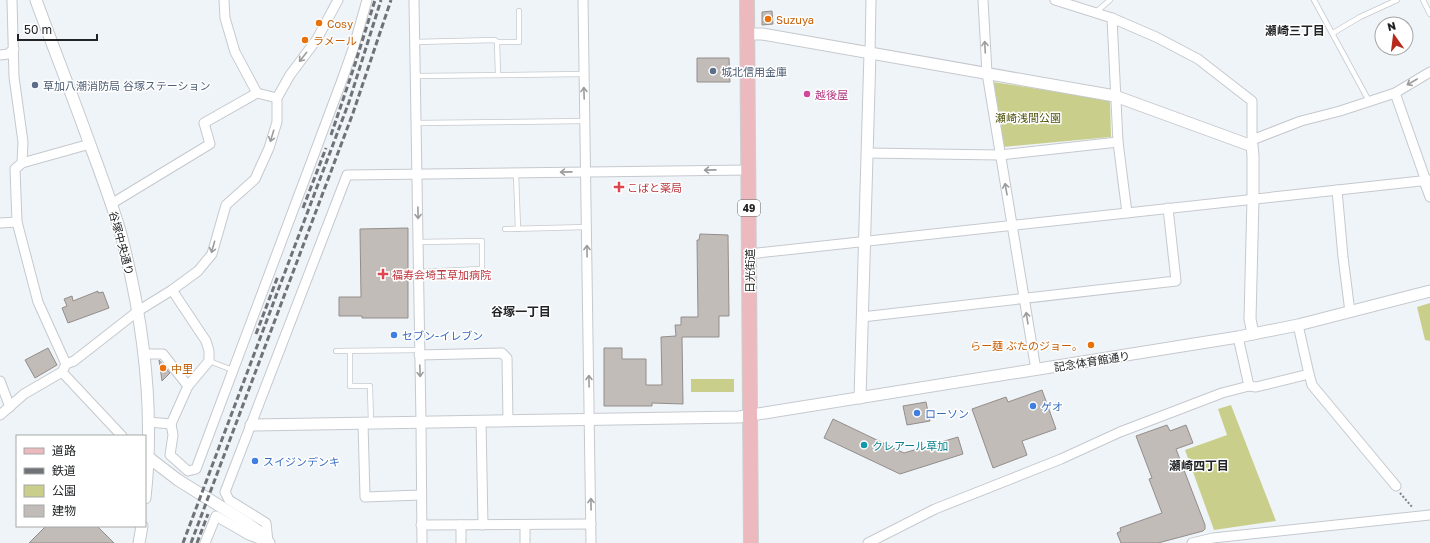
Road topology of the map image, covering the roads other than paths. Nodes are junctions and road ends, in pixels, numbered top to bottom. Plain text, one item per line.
1 (12, 0) edge
2 (36, 0) edge
3 (224, 0) edge
4 (338, 0) edge
5 (367, 0) edge
6 (414, 0) edge
7 (583, 0) edge
8 (747, 0) edge
9 (872, 0) edge
10 (983, 0) edge
11 (1055, 0) edge
12 (1110, 0) edge
13 (1314, 0) edge
14 (1397, 0) edge
15 (1423, 0) edge
16 (519, 11) dead end
17 (1095, 14) junction
18 (1430, 14) edge
19 (1112, 18) junction
20 (1333, 33) junction
21 (748, 34) junction
22 (415, 42) junction
23 (497, 42) junction
24 (14, 49) junction
25 (870, 53) junction
26 (0, 55) edge
27 (1430, 72) edge
28 (987, 73) junction
29 (498, 74) junction
30 (584, 74) junction
31 (416, 76) junction
32 (257, 93) junction
33 (1395, 93) junction
34 (1115, 96) junction
35 (277, 98) junction
36 (1369, 101) junction
37 (585, 121) junction
38 (416, 123) junction
39 (1118, 142) junction
40 (1252, 143) junction
41 (90, 144) junction
42 (867, 153) junction
43 (1000, 154) junction
44 (22, 163) junction
45 (749, 170) junction
46 (586, 172) junction
47 (516, 173) junction
48 (417, 174) junction
49 (1427, 181) edge
50 (1337, 190) junction
51 (1430, 197) edge
52 (1253, 199) junction
53 (111, 204) junction
54 (1168, 208) junction
55 (1127, 212) junction
56 (17, 222) junction
57 (0, 223) edge
58 (1013, 225) junction
59 (587, 227) junction
60 (504, 229) dead end
61 (518, 229) junction
62 (865, 241) junction
63 (418, 242) junction
64 (749, 254) junction
65 (418, 272) junction
66 (172, 290) junction
67 (1430, 291) edge
68 (1024, 299) junction
69 (138, 310) junction
70 (1350, 312) junction
71 (862, 316) junction
72 (1298, 325) junction
73 (1252, 334) junction
74 (1238, 337) junction
75 (336, 351) dead end
76 (350, 351) junction
77 (419, 352) junction
78 (144, 354) junction
79 (209, 361) junction
80 (64, 368) junction
81 (230, 369) dead end
82 (1036, 370) junction
83 (1309, 374) junction
84 (0, 381) edge
85 (188, 386) junction
86 (1249, 386) junction
87 (860, 398) junction
88 (10, 406) junction
89 (0, 415) edge
90 (751, 416) junction
91 (590, 420) junction
92 (508, 421) junction
93 (148, 422) junction
94 (421, 422) junction
95 (481, 422) junction
96 (367, 423) junction
97 (171, 424) junction
98 (251, 425) junction
99 (121, 435) edge
100 (146, 456) edge
101 (1396, 486) road end
102 (421, 496) junction
103 (1430, 515) edge
104 (591, 524) junction
105 (461, 525) junction
106 (482, 525) junction
107 (525, 525) junction
108 (422, 526) junction
109 (142, 527) edge
110 (268, 542) edge
111 (139, 543) edge
112 (205, 543) edge
113 (422, 543) edge
114 (461, 543) edge
115 (525, 543) edge
116 (592, 543) edge
117 (751, 543) edge
118 (868, 543) edge
119 (1192, 543) edge

1 - 24 street
2 - 41 street, 谷塚中央通り
3 - 32 street
4 -> 35 street
5 - 97 street
6 - 22 street
7 - 30 street
8 - 21 main road, 日光街道 / 49
9 - 25 street
28 -> 10 street
11 - 17 street
12 - 17 lane
13 - 20 lane
14 - 20 lane
15 - 18 lane
16 - 23 lane
17 - 19 street
19 - 34 street
19 - 40 street
20 - 36 lane
21 - 25 street
21 - 45 main road, 日光街道 / 49
22 - 23 lane
22 - 31 street
23 - 29 lane
24 - 26 street
24 - 44 street
25 - 28 street
25 - 42 street
27 -> 33 street
28 - 34 street
28 - 43 street
29 - 30 lane
29 - 31 lane
37 -> 30 street
31 - 38 street
32 - 35 street
32 - 53 street
33 - 36 street
33 - 49 street
34 - 39 street
34 - 40 street
35 -> 66 street
36 - 40 street
37 - 38 lane
37 - 46 street
38 - 48 street
39 - 43 street
39 - 55 street
40 - 52 street
41 - 44 street
41 - 53 street, 谷塚中央通り
42 - 43 street
42 - 62 street
58 -> 43 street
44 - 56 street
45 -> 46 street
45 - 64 main road, 日光街道 / 49
46 -> 47 street
46 - 59 street
47 - 48 street
47 - 61 lane
48 -> 63 street
48 - 98 street
49 - 50 street
49 - 51 street
50 - 52 street
50 - 70 street
52 - 54 street
52 - 73 street
53 - 69 street, 谷塚中央通り
54 - 55 street
54 - 68 street
55 - 58 street
56 - 57 street
56 - 80 street
58 - 62 street
58 - 68 street
59 - 61 lane
91 -> 59 street
60 - 61 lane
62 - 64 street
62 - 71 street
63 - 65 street
63 - 65 lane
64 - 90 main road, 日光街道 / 49
65 - 77 street
66 - 69 street
66 - 79 street
67 - 70 street, 記念体育館通り
68 - 71 street
82 -> 68 street
69 - 78 street, 谷塚中央通り
69 - 80 street
70 - 72 street, 記念体育館通り
71 - 87 street
72 - 73 street, 記念体育館通り
72 - 83 street
73 - 74 street, 記念体育館通り
74 - 82 street, 記念体育館通り
74 - 86 street
75 - 76 lane
76 - 77 lane
76 - 96 lane
77 - 92 street
77 -> 94 street
78 - 85 street
78 - 93 street, 谷塚中央通り
79 - 81 lane
79 - 85 street
80 - 88 street
80 - 99 street
82 - 87 street, 記念体育館通り
83 - 86 street
83 - 101 street
84 - 88 street
85 - 97 street
86 - 118 street
87 - 90 street, 記念体育館通り
88 - 89 street
90 - 91 street, 記念体育館通り
90 - 117 main road, 日光街道 / 49
91 - 92 street, 記念体育館通り
104 -> 91 street
92 - 95 street, 記念体育館通り
93 - 97 street
93 - 100 street, 谷塚中央通り
94 - 95 street, 記念体育館通り
94 - 96 street, 記念体育館通り
94 - 102 street
95 - 106 street
96 - 98 street, 記念体育館通り
96 - 102 street
98 - 110 street
100 - 110 street
102 - 108 street
103 - 119 street
104 - 107 street
104 - 116 street
105 - 106 street
105 - 108 street
105 - 114 street
106 - 107 street
107 - 115 street
108 - 113 street
109 - 111 street
110 - 112 street

